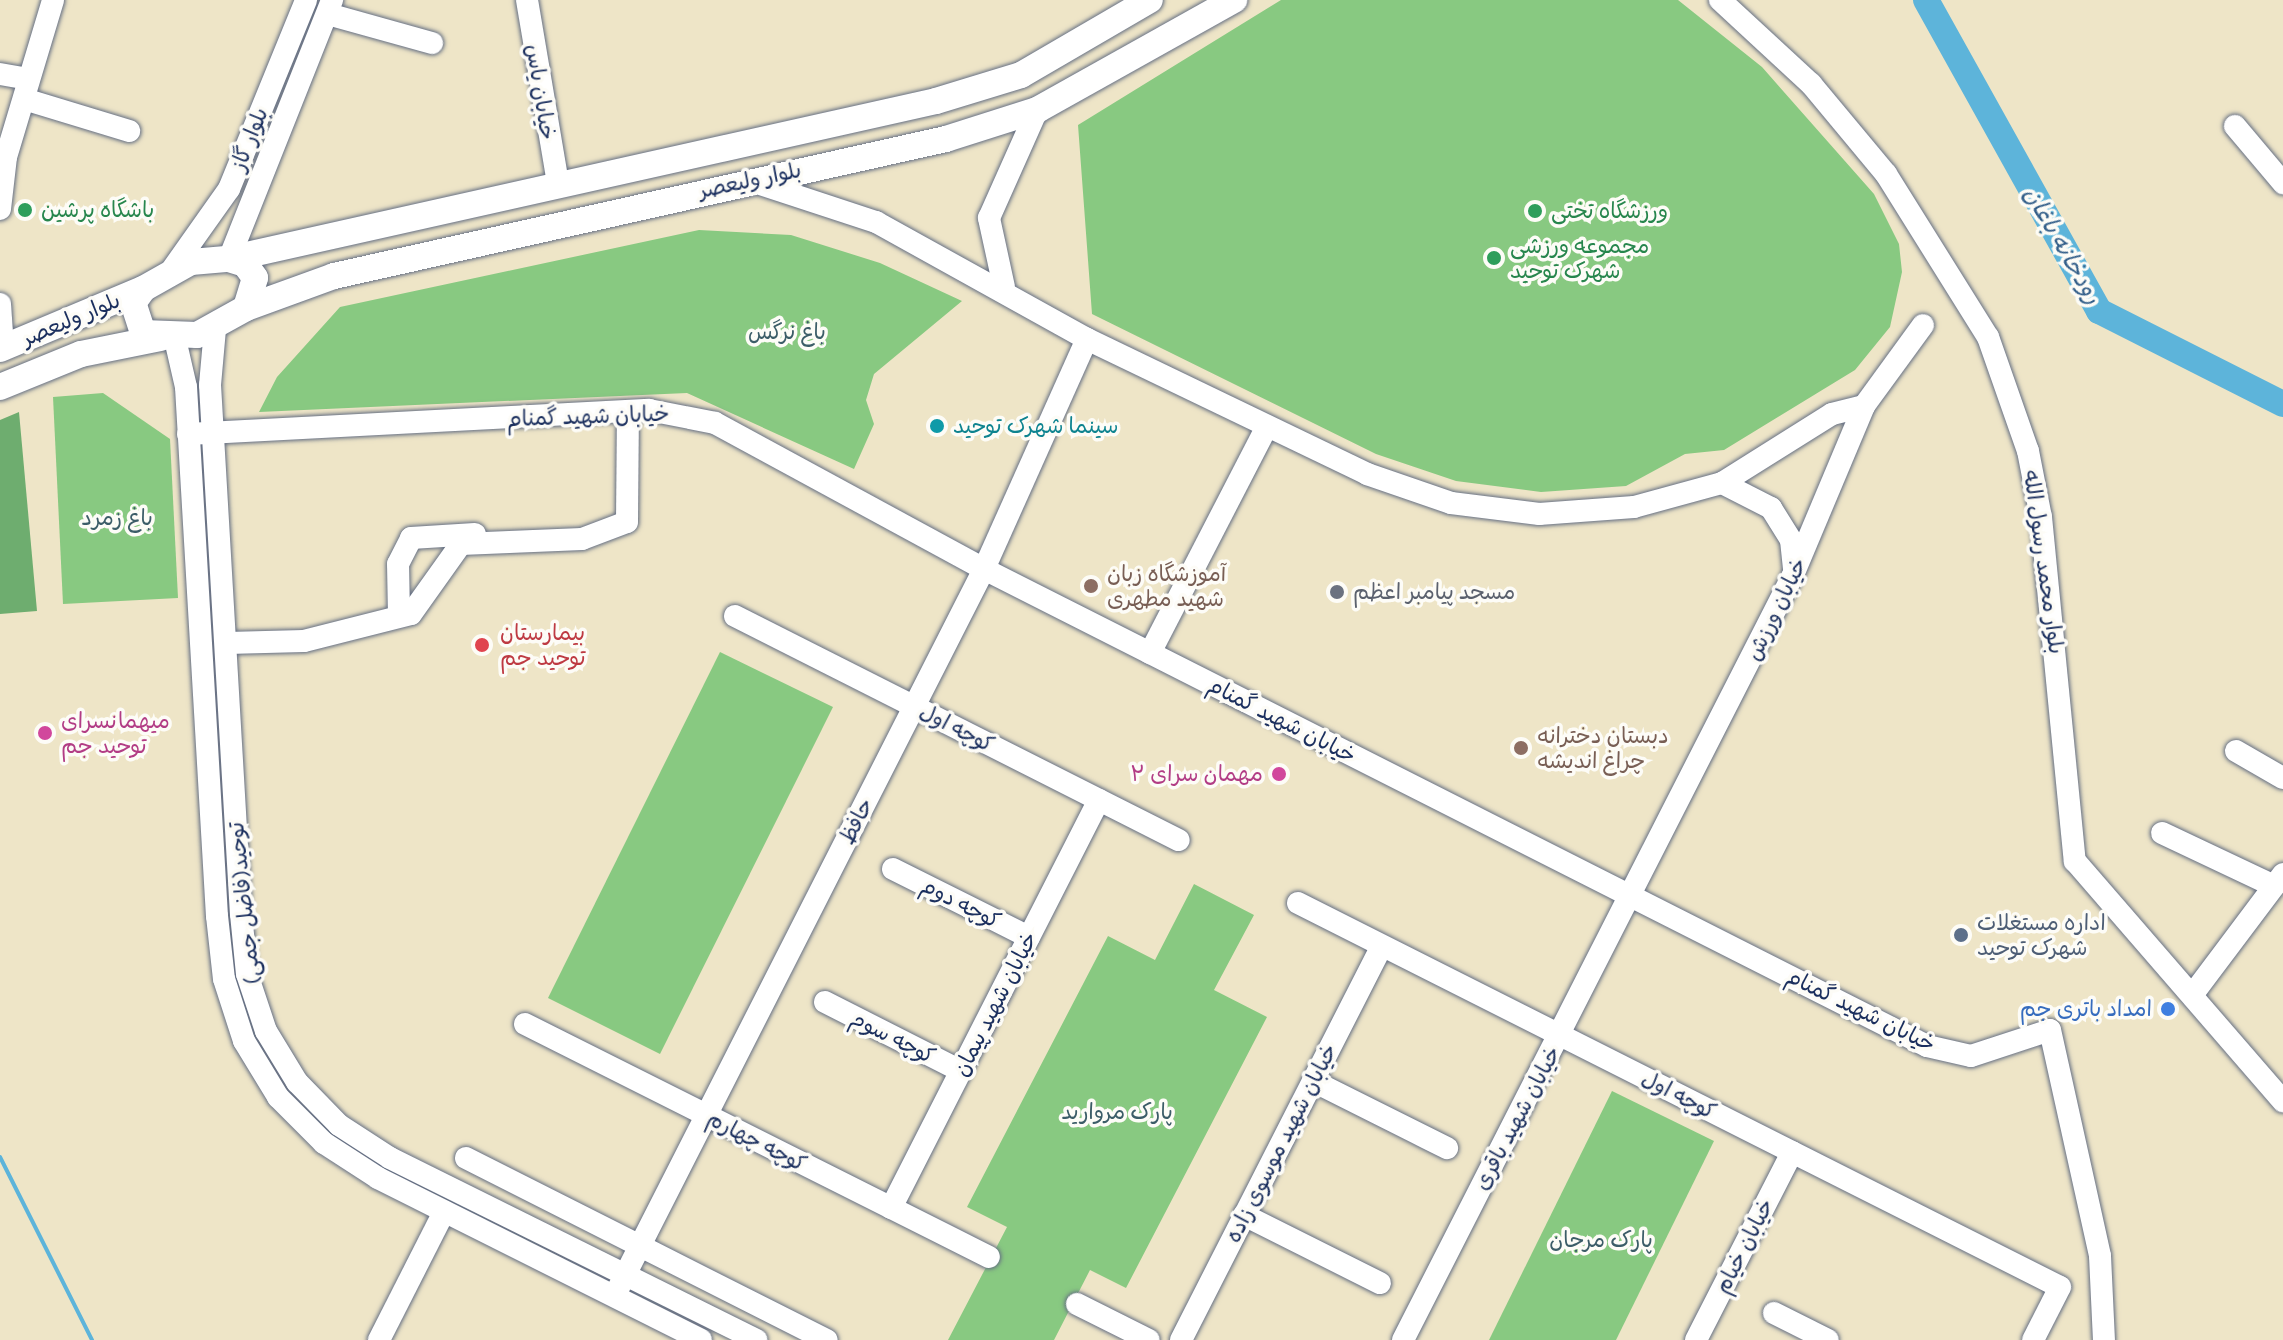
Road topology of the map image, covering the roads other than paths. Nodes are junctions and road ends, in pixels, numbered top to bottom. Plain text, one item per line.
1 (53, 0) edge
2 (306, 0) edge
3 (527, 0) edge
4 (1150, 0) edge
5 (1234, 0) edge
6 (1720, 0) edge
7 (330, 7) edge
8 (432, 43) dead end
9 (0, 74) edge
10 (27, 89) junction
11 (1037, 110) junction
12 (2235, 126) dead end
13 (129, 131) dead end
14 (747, 180) junction
15 (2, 182) edge
16 (2283, 183) edge
17 (558, 184) junction
18 (217, 207) junction
19 (0, 209) edge
20 (245, 215) junction
21 (229, 259) junction
22 (173, 268) junction
23 (1004, 287) junction
24 (143, 289) junction
25 (0, 304) edge
26 (246, 308) junction
27 (66, 320) junction
28 (1923, 325) dead end
29 (215, 329) junction
30 (167, 339) junction
31 (1087, 339) junction
32 (2, 349) edge
33 (81, 354) junction
34 (0, 387) edge
35 (1864, 406) junction
36 (622, 412) junction
37 (1267, 426) junction
38 (212, 432) junction
39 (188, 434) junction
40 (1722, 483) junction
41 (984, 569) junction
42 (1793, 575) junction
43 (405, 614) junction
44 (735, 616) dead end
45 (227, 643) junction
46 (1150, 653) junction
47 (914, 707) junction
48 (230, 722) junction
49 (206, 724) junction
50 (2236, 751) dead end
51 (2283, 778) edge
52 (1099, 800) junction
53 (2162, 833) dead end
54 (1179, 840) dead end
55 (893, 869) dead end
56 (2279, 880) edge
57 (1633, 897) junction
58 (1298, 903) dead end
59 (1029, 937) junction
60 (1382, 946) junction
61 (2193, 994) junction
62 (825, 1002) dead end
63 (525, 1024) dead end
64 (1561, 1036) junction
65 (961, 1071) junction
66 (1313, 1081) junction
67 (2283, 1101) edge
68 (706, 1115) junction
69 (1447, 1148) dead end
70 (1792, 1152) junction
71 (466, 1158) dead end
72 (891, 1208) junction
73 (444, 1212) junction
74 (1244, 1215) junction
75 (640, 1244) junction
76 (989, 1257) dead end
77 (624, 1275) junction
78 (1380, 1283) dead end
79 (613, 1297) junction
80 (1077, 1304) dead end
81 (1774, 1313) dead end
82 (379, 1340) edge
83 (701, 1340) edge
84 (756, 1340) edge
85 (827, 1340) edge
86 (1149, 1340) edge
87 (1181, 1340) edge
88 (1403, 1340) edge
89 (1696, 1340) edge
90 (1828, 1340) edge
91 (2033, 1340) edge
92 (2104, 1340) edge

1 - 10 street
2 - 18 street, بلوار گاز
3 - 17 street, خیابان یاس
4 - 17 main road, بلوار ولیعصر
5 - 11 main road, بلوار ولیعصر
6 - 61 street, بلوار محمد رسول الله
7 - 8 street
7 - 20 street, بلوار گاز
9 - 10 street
10 - 13 street
10 - 15 street
11 - 14 main road, بلوار ولیعصر
11 - 23 street
12 - 16 street
14 - 23 street
14 - 26 main road, بلوار ولیعصر
15 - 19 street
17 - 21 main road, بلوار ولیعصر
18 - 20 street
18 - 22 street, بلوار گاز
20 - 21 street, بلوار گاز
21 - 22 main road, بلوار ولیعصر
21 - 26 main road
22 - 24 main road, بلوار ولیعصر
23 - 31 street
24 - 27 main road, بلوار ولیعصر
24 - 30 main road
25 - 32 street
26 - 29 main road, بلوار ولیعصر
27 - 32 main road, بلوار ولیعصر
27 - 33 main road
28 - 35 street, خیابان ورزش
29 - 30 main road, بلوار ولیعصر
29 - 38 street, توحید(فاضل جمی)
30 - 33 main road, بلوار ولیعصر
30 - 39 street, توحید(فاضل جمی)
31 - 37 street
31 - 41 street, حافظ
33 - 34 main road, بلوار ولیعصر
35 - 40 street
35 - 42 street, خیابان ورزش
36 - 38 street, خیابان شهید گمنام
36 - 41 street, خیابان شهید گمنام
36 - 43 street
36 - 43 street
37 - 40 street
37 - 46 street
38 - 39 street, خیابان شهید گمنام
38 - 45 street, توحید(فاضل جمی)
39 - 49 street, توحید(فاضل جمی)
40 - 42 street
41 - 46 street, خیابان شهید گمنام
41 - 47 street, حافظ
42 - 57 street, خیابان ورزش
43 - 45 street
44 - 47 street, کوچه اول
45 - 48 street, توحید(فاضل جمی)
46 - 57 street, خیابان شهید گمنام
47 - 52 street, کوچه اول
47 - 68 street, حافظ
48 - 49 street
48 - 77 street, توحید(فاضل جمی)
49 - 73 street, توحید(فاضل جمی)
50 - 51 street
52 - 54 street, کوچه اول
52 - 59 street, خیابان شهید پیمان
53 - 56 street
55 - 59 street, کوچه دوم
56 - 61 street
57 - 64 street, خیابان شهید باقری
57 - 92 street, خیابان شهید گمنام
58 - 60 street, کوچه اول
59 - 65 street, خیابان شهید پیمان
60 - 64 street, کوچه اول
60 - 66 street, خیابان شهید موسوی زاده
61 - 67 street, بلوار محمد رسول الله
62 - 65 street, کوچه سوم
63 - 68 street, کوچه چهارم
64 - 70 street, کوچه اول
64 - 88 street, خیابان شهید باقری
65 - 72 street, خیابان شهید پیمان
66 - 69 street
66 - 74 street, خیابان شهید موسوی زاده
68 - 72 street, کوچه چهارم
68 - 75 street, حافظ
70 - 89 street, خیابان خیام
70 - 91 street, کوچه اول
71 - 75 street
72 - 76 street, کوچه چهارم
73 - 79 street, توحید(فاضل جمی)
73 - 82 street
74 - 78 street
74 - 87 street, خیابان شهید موسوی زاده
75 - 77 street, حافظ
75 - 85 street
77 - 79 street, حافظ
77 - 84 street, توحید(فاضل جمی)
79 - 83 street, توحید(فاضل جمی)
80 - 86 street
81 - 90 street

